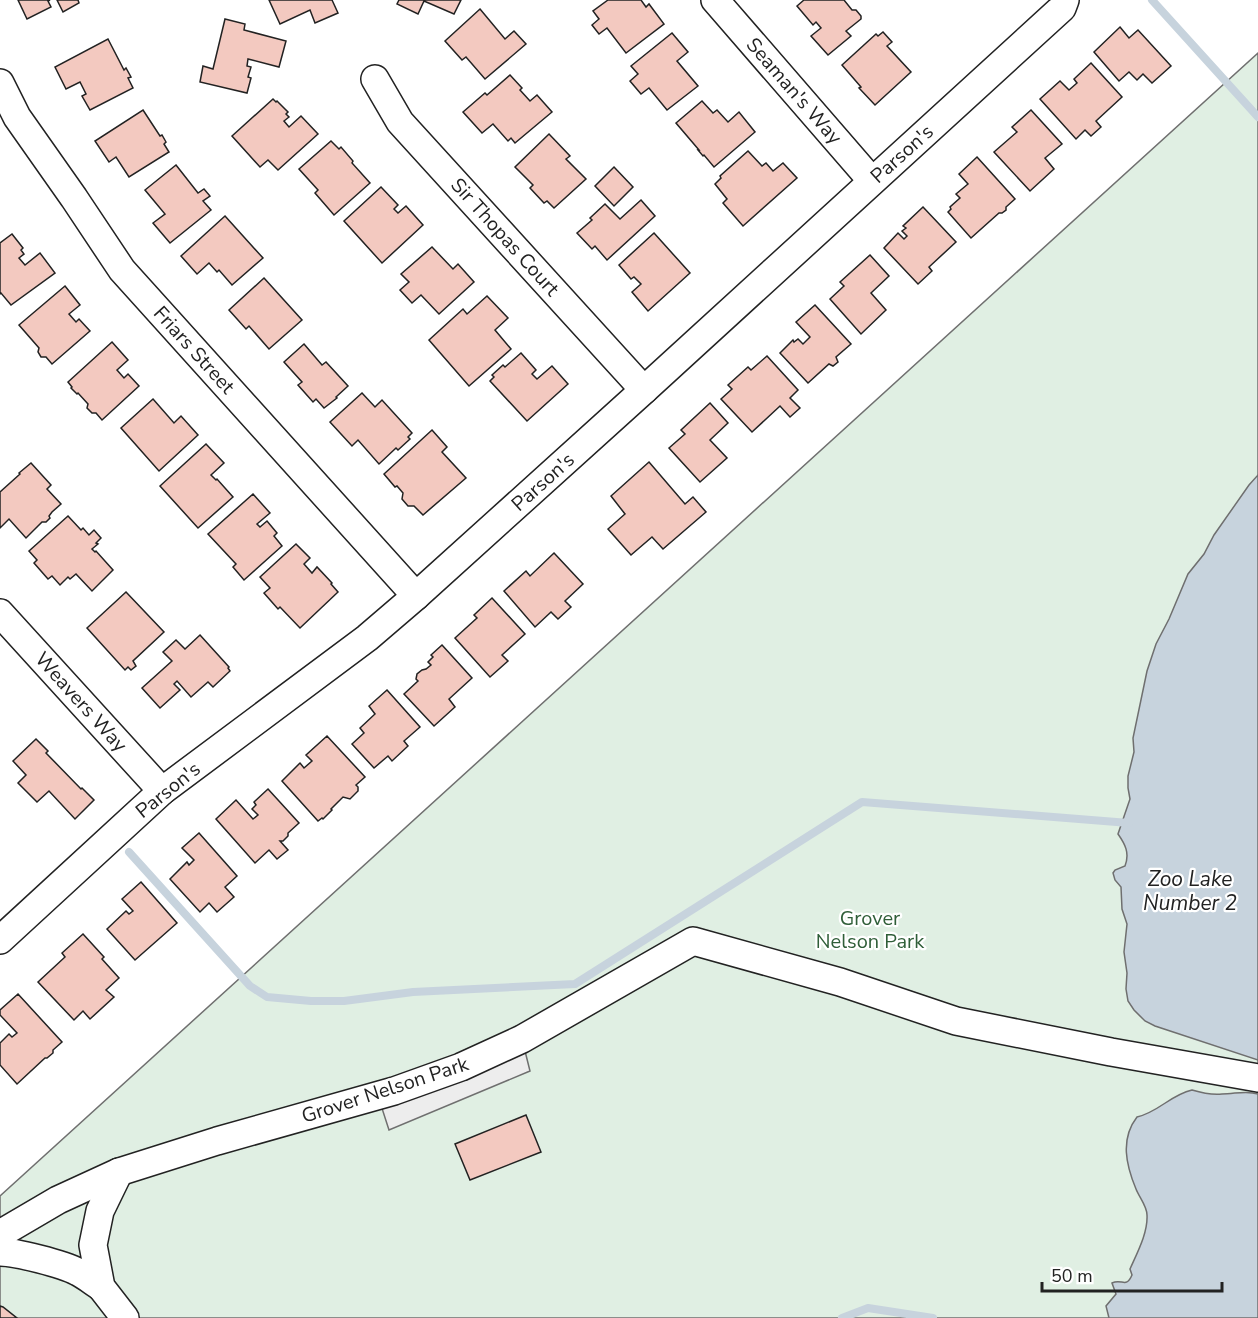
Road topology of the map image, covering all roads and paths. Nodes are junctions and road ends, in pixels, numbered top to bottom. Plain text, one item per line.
1 (715, 0) edge
2 (1065, 0) edge
3 (375, 79) dead end
4 (0, 82) edge
5 (872, 182) junction
6 (645, 390) junction
7 (416, 596) junction
8 (0, 613) edge
9 (162, 792) junction
10 (0, 940) edge
11 (1258, 1078) edge
12 (119, 1172) junction
13 (0, 1234) edge
14 (0, 1252) edge
15 (101, 1287) junction
16 (125, 1318) edge

1 - 5 street, Seaman's Way
2 - 5 street, Parson's
3 - 6 street, Sir Thopas Court
4 - 7 street, Friars Street
5 - 6 street, Parson's
6 - 7 street, Parson's
7 - 9 street, Parson's
8 - 9 street, Weavers Way
9 - 10 street, Parson's
11 - 12 street, Grover Nelson Park
12 - 13 street, Grover Nelson Park
12 - 15 street
14 - 15 street
15 - 16 street

